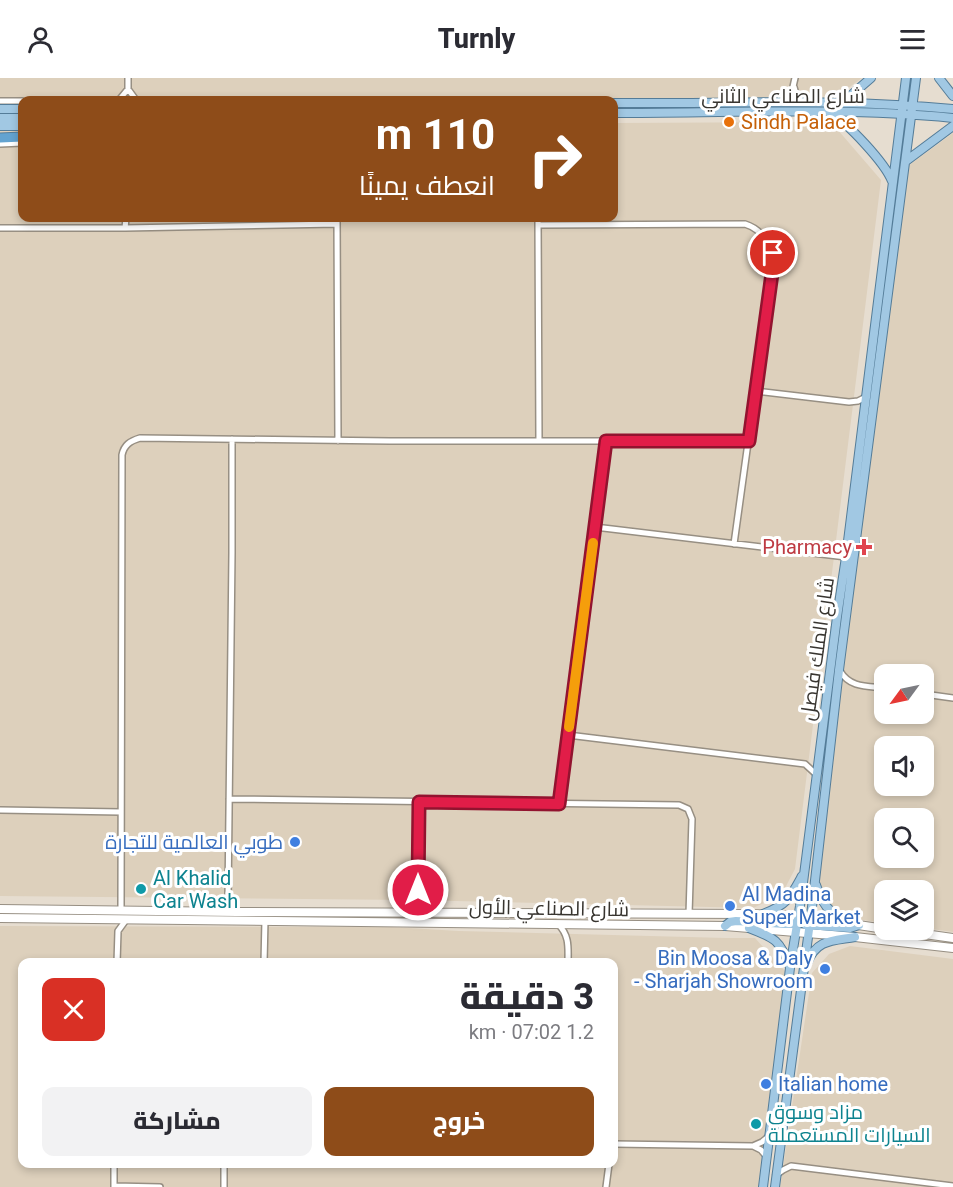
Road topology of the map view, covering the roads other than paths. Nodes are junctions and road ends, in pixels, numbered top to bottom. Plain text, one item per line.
1 (128, 78) edge
2 (795, 78) edge
3 (872, 78) edge
4 (906, 78) edge
5 (916, 78) edge
6 (939, 78) edge
7 (794, 87) junction
8 (128, 89) junction
9 (122, 96) edge
10 (133, 96) edge
11 (953, 96) edge
12 (0, 101) edge
13 (18, 101) edge
14 (785, 102) junction
15 (802, 102) junction
16 (618, 103) edge
17 (842, 103) junction
18 (0, 109) edge
19 (18, 109) edge
20 (902, 110) junction
21 (913, 110) junction
22 (953, 110) edge
23 (827, 112) junction
24 (618, 113) edge
25 (0, 118) edge
26 (18, 118) edge
27 (953, 118) edge
28 (0, 126) edge
29 (18, 126) edge
30 (953, 126) edge
31 (0, 136) edge
32 (18, 136) edge
33 (18, 143) edge
34 (0, 144) edge
35 (906, 161) junction
36 (892, 181) junction
37 (126, 222) edge
38 (307, 222) edge
39 (337, 222) edge
40 (538, 225) joint
41 (0, 228) edge
42 (125, 228) junction
43 (756, 391) junction
44 (866, 397) junction
45 (849, 402) junction
46 (864, 414) junction
47 (232, 439) junction
48 (338, 441) junction
49 (539, 441) junction
50 (606, 441) junction
51 (749, 441) junction
52 (595, 526) junction
53 (734, 544) junction
54 (846, 557) junction
55 (839, 670) junction
56 (845, 687) junction
57 (874, 688) edge
58 (934, 695) edge
59 (953, 698) edge
60 (568, 735) junction
61 (819, 755) junction
62 (805, 764) junction
63 (817, 775) junction
64 (229, 799) junction
65 (419, 802) junction
66 (559, 804) junction
67 (0, 810) edge
68 (121, 812) junction
69 (804, 873) junction
70 (815, 883) junction
71 (228, 899) junction
72 (0, 909) edge
73 (121, 910) junction
74 (219, 912) junction
75 (237, 912) junction
76 (418, 913) junction
77 (689, 914) junction
78 (763, 914) junction
79 (0, 918) edge
80 (108, 919) junction
81 (127, 919) junction
82 (265, 920) junction
83 (558, 924) junction
84 (797, 924) junction
85 (578, 925) junction
86 (810, 925) junction
87 (859, 925) junction
88 (725, 926) junction
89 (874, 927) edge
90 (749, 928) junction
91 (117, 931) junction
92 (934, 935) edge
93 (855, 937) junction
94 (953, 938) edge
95 (568, 941) junction
96 (953, 948) edge
97 (117, 958) edge
98 (264, 958) edge
99 (568, 958) edge
100 (790, 968) junction
101 (802, 978) junction
102 (769, 1136) junction
103 (618, 1144) edge
104 (753, 1146) junction
105 (780, 1151) junction
106 (767, 1157) junction
107 (787, 1163) junction
108 (114, 1168) edge
109 (224, 1168) edge
110 (608, 1168) edge
111 (776, 1175) junction
112 (114, 1186) edge
113 (953, 1186) edge
114 (160, 1187) edge
115 (224, 1187) edge
116 (606, 1187) edge
117 (765, 1187) edge
118 (775, 1187) edge

1 - 8 street
2 - 7 street
3 - 17 main road
4 - 20 main road, شارع الملك فيصل
5 - 21 main road, شارع الملك فيصل
6 - 11 main road
7 - 14 street
7 - 15 street
8 - 9 street
8 - 10 street
12 - 13 street
14 - 15 main road, شارع الصناعي الثاني
14 - 16 main road, شارع الصناعي الثاني
15 - 17 main road, شارع الصناعي الثاني
17 - 20 main road, شارع الصناعي الثاني
18 - 19 main road
20 - 21 main road, شارع الصناعي الثاني
20 - 23 main road, شارع الصناعي الثاني
20 - 36 main road, شارع الملك فيصل
21 - 22 main road, شارع الصناعي الثاني
21 - 27 main road, شارع الصناعي الثاني
21 - 35 main road, شارع الملك فيصل
23 - 24 main road, شارع الصناعي الثاني
23 - 36 main road
25 - 26 main road
28 - 29 main road
30 - 35 main road
31 - 32 highway
33 - 34 street
35 - 55 main road, شارع الملك فيصل
36 - 44 main road, شارع الملك فيصل
37 - 42 street
38 - 42 street
39 - 48 street
40 - 43 street
40 - 49 street
41 - 42 street
43 - 45 street
43 - 51 street
44 - 45 street
44 - 46 main road, شارع الملك فيصل
45 - 46 street
46 - 54 main road, شارع الملك فيصل
47 - 48 street
47 - 64 street
47 - 68 street
48 - 49 street
49 - 50 street
50 - 51 street
50 - 52 street
51 - 53 street
52 - 53 street
52 - 60 street
53 - 54 street
54 - 61 main road, شارع الملك فيصل
55 - 56 main road, شارع الملك فيصل
55 - 56 street
56 - 57 street
56 - 70 main road, شارع الملك فيصل
58 - 59 street
60 - 62 street
60 - 66 street
61 - 62 street
61 - 63 main road, شارع الملك فيصل
62 - 63 street
63 - 69 main road, شارع الملك فيصل
64 - 65 street
64 - 71 street
65 - 66 street
65 - 76 street
66 - 77 street
67 - 68 street
68 - 73 street
69 - 78 main road
69 - 84 main road, شارع الملك فيصل
70 - 86 main road, شارع الملك فيصل
70 - 87 main road
71 - 74 street
71 - 75 street
72 - 73 main road, شارع الصناعي الأول
73 - 74 main road, شارع الصناعي الأول
74 - 75 main road, شارع الصناعي الأول
75 - 76 main road, شارع الصناعي الأول
76 - 77 main road, شارع الصناعي الأول
77 - 78 main road, شارع الصناعي الأول
78 - 84 main road, شارع الصناعي الأول
79 - 80 main road, شارع الصناعي الأول
80 - 81 main road, شارع الصناعي الأول
80 - 91 street
81 - 82 main road, شارع الصناعي الأول
81 - 91 street
82 - 83 main road, شارع الصناعي الأول
82 - 98 street
83 - 85 main road, شارع الصناعي الأول
83 - 95 street
84 - 86 main road
84 - 86 main road, شارع الصناعي الأول
84 - 88 main road
84 - 90 main road, شارع الصناعي الأول
84 - 100 main road, شارع الملك فيصل
85 - 88 main road, شارع الصناعي الأول
85 - 95 street
86 - 87 main road
86 - 93 main road, شارع الصناعي الأول
86 - 101 main road, شارع الملك فيصل
87 - 89 main road
88 - 90 main road, شارع الصناعي الأول
90 - 100 main road
91 - 97 street
92 - 94 main road
93 - 96 main road, شارع الصناعي الأول
93 - 101 main road
95 - 99 street
100 - 102 main road, شارع الملك فيصل
101 - 105 main road, شارع الملك فيصل
102 - 104 street
102 - 106 main road, شارع الملك فيصل
103 - 104 street
104 - 106 street
105 - 107 street
105 - 111 main road, شارع الملك فيصل
106 - 117 main road, شارع الملك فيصل
107 - 111 street
107 - 113 street
108 - 112 street
109 - 115 street
110 - 116 street
111 - 118 main road, شارع الملك فيصل
112 - 114 street

